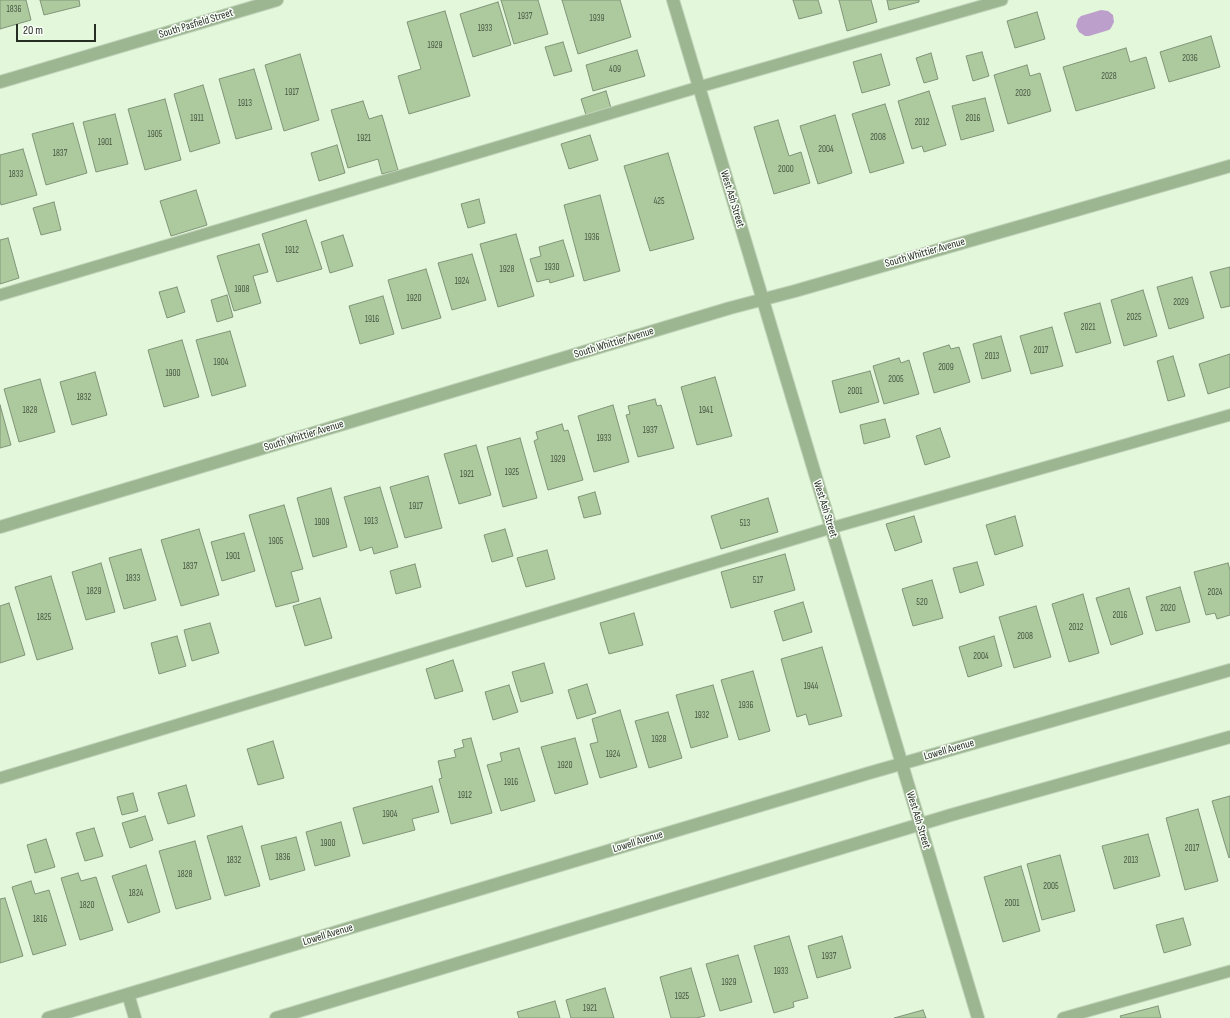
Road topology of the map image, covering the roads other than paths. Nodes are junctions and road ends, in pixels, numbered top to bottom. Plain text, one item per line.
1 (277, 0) edge
2 (673, 0) edge
3 (1002, 0) edge
4 (0, 82) edge
5 (699, 87) junction
6 (1230, 166) edge
7 (0, 295) edge
8 (762, 299) junction
9 (1230, 415) edge
10 (0, 526) edge
11 (831, 528) junction
12 (1230, 670) edge
13 (1230, 737) edge
14 (901, 763) junction
15 (0, 778) edge
16 (919, 824) junction
17 (1230, 971) edge
18 (128, 994) junction
19 (48, 1018) edge
20 (135, 1018) edge
21 (276, 1018) edge
22 (978, 1018) edge
23 (1063, 1018) edge

1 - 4 street, South Pasfield Street
2 - 5 street, West Ash Street
3 - 5 lane
5 - 7 lane
5 - 8 street, West Ash Street
6 - 8 street, South Whittier Avenue
8 - 10 street, South Whittier Avenue
8 - 11 street, West Ash Street
9 - 11 lane
11 - 14 street, West Ash Street
11 - 15 lane
12 - 14 street, Lowell Avenue
13 - 16 street
14 - 16 street, West Ash Street
14 - 18 street, Lowell Avenue
16 - 21 street
16 - 22 street, West Ash Street
17 - 23 lane
18 - 19 street, Lowell Avenue
18 - 20 street

